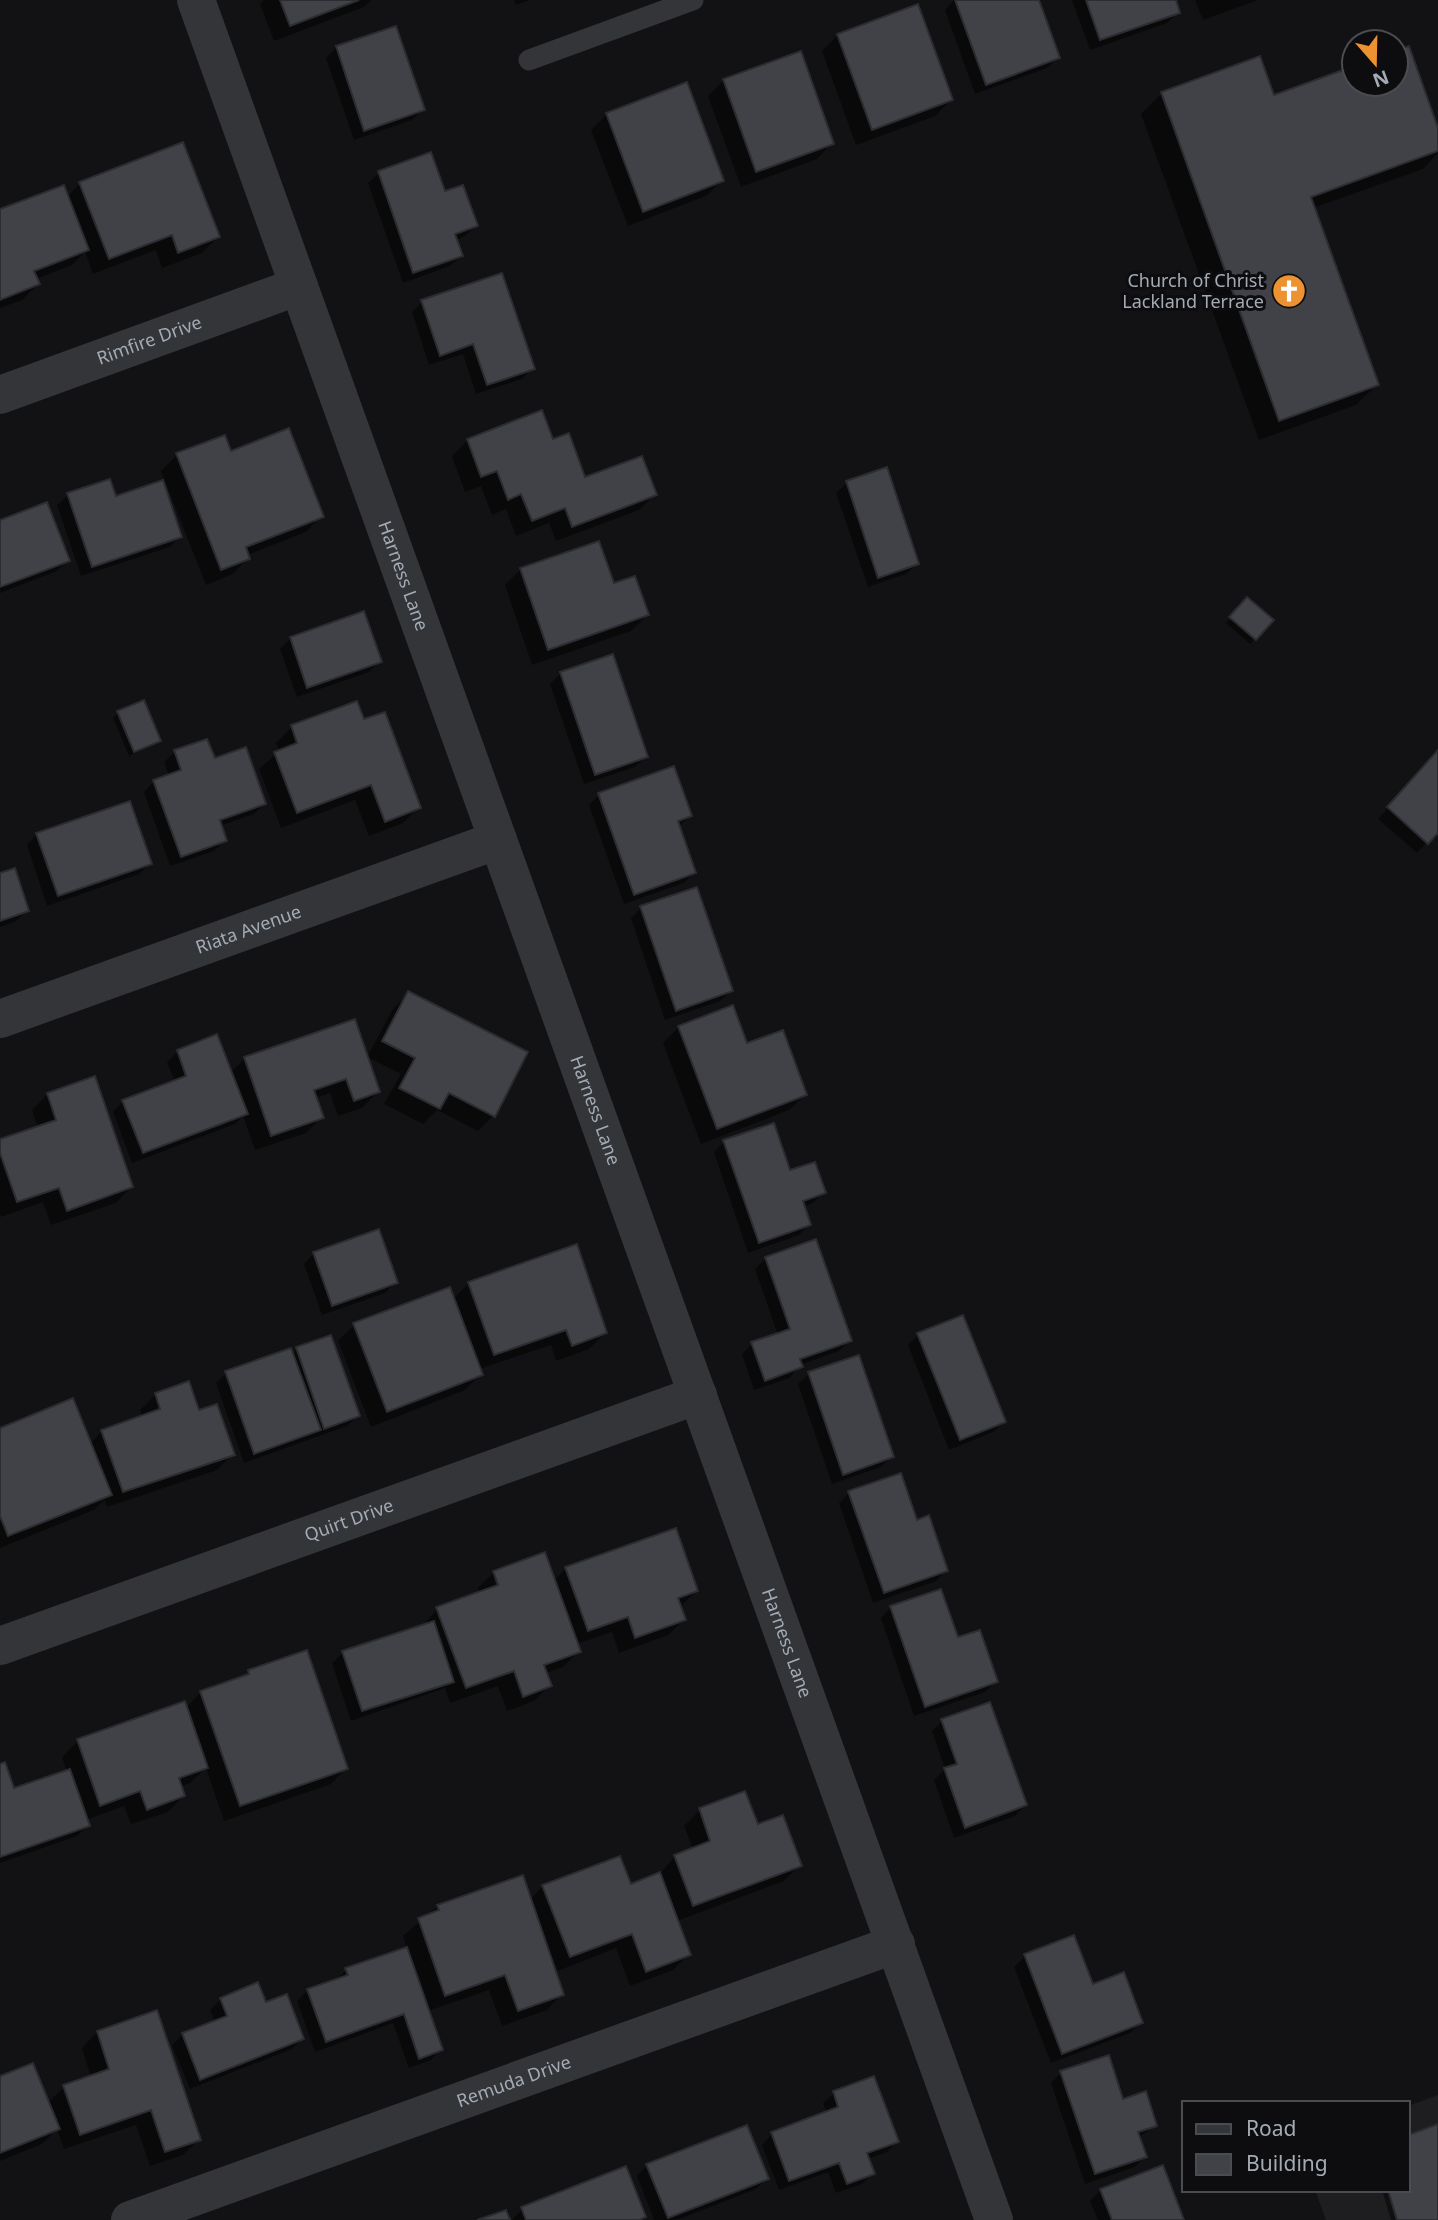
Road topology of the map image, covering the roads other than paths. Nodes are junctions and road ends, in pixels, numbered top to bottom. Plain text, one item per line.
1 (196, 0) edge
2 (693, 0) edge
3 (529, 60) dead end
4 (299, 286) junction
5 (0, 395) edge
6 (498, 840) junction
7 (0, 1019) edge
8 (698, 1395) junction
9 (0, 1646) edge
10 (896, 1944) junction
11 (130, 2220) edge
12 (994, 2220) edge

1 - 4 street, Harness Lane
2 - 3 lane
4 - 5 street, Rimfire Drive
4 - 6 street, Harness Lane
6 - 7 street, Riata Avenue
6 - 8 street, Harness Lane
8 - 9 street, Quirt Drive
8 - 10 street, Harness Lane
10 - 11 street, Remuda Drive
10 - 12 street, Harness Lane

